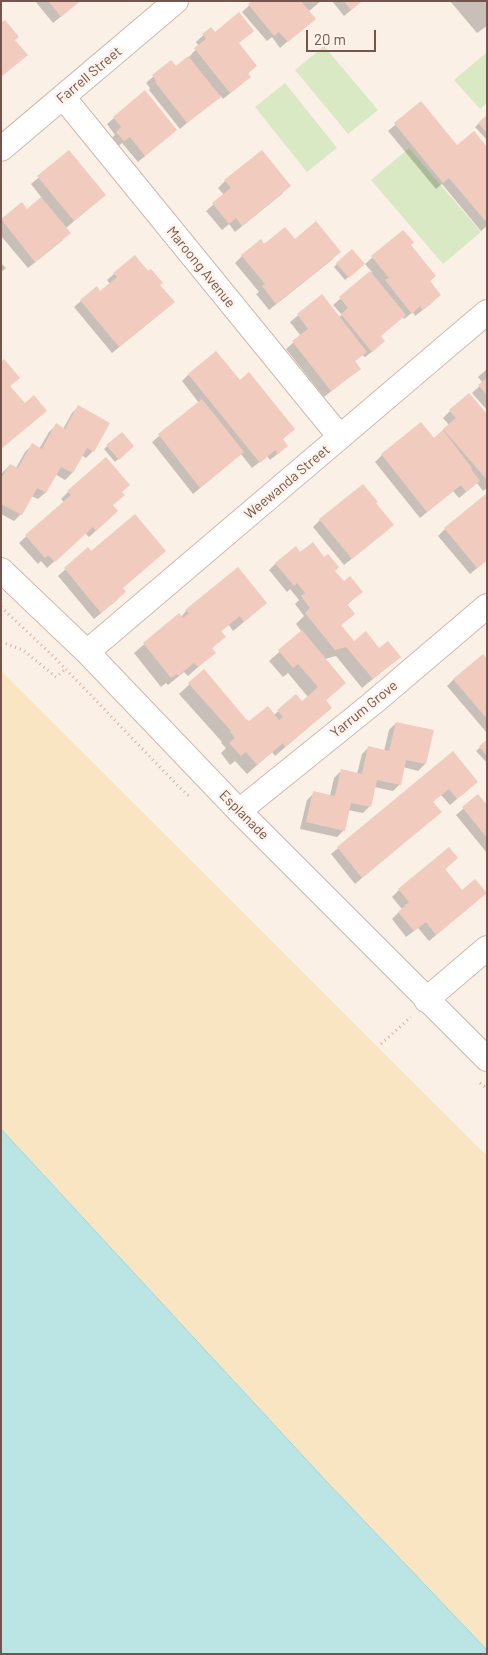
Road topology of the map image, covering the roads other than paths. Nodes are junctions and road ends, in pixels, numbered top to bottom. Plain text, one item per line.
1 (176, 1) edge
2 (63, 97) junction
3 (1, 149) edge
4 (487, 312) edge
5 (340, 437) junction
6 (1, 570) edge
7 (487, 606) edge
8 (86, 652) junction
9 (239, 810) junction
10 (487, 948) edge
11 (419, 1008) junction
12 (487, 1059) edge

1 - 2 street, Farrell Street
2 - 3 street, Farrell Street
2 - 5 street, Maroong Avenue
4 - 5 street, Weewanda Street
5 - 8 street, Weewanda Street
6 - 8 street, Esplanade
7 - 9 street, Yarrum Grove
8 - 9 street, Esplanade
9 - 11 street, Esplanade
10 - 11 street
11 - 12 street, Esplanade

